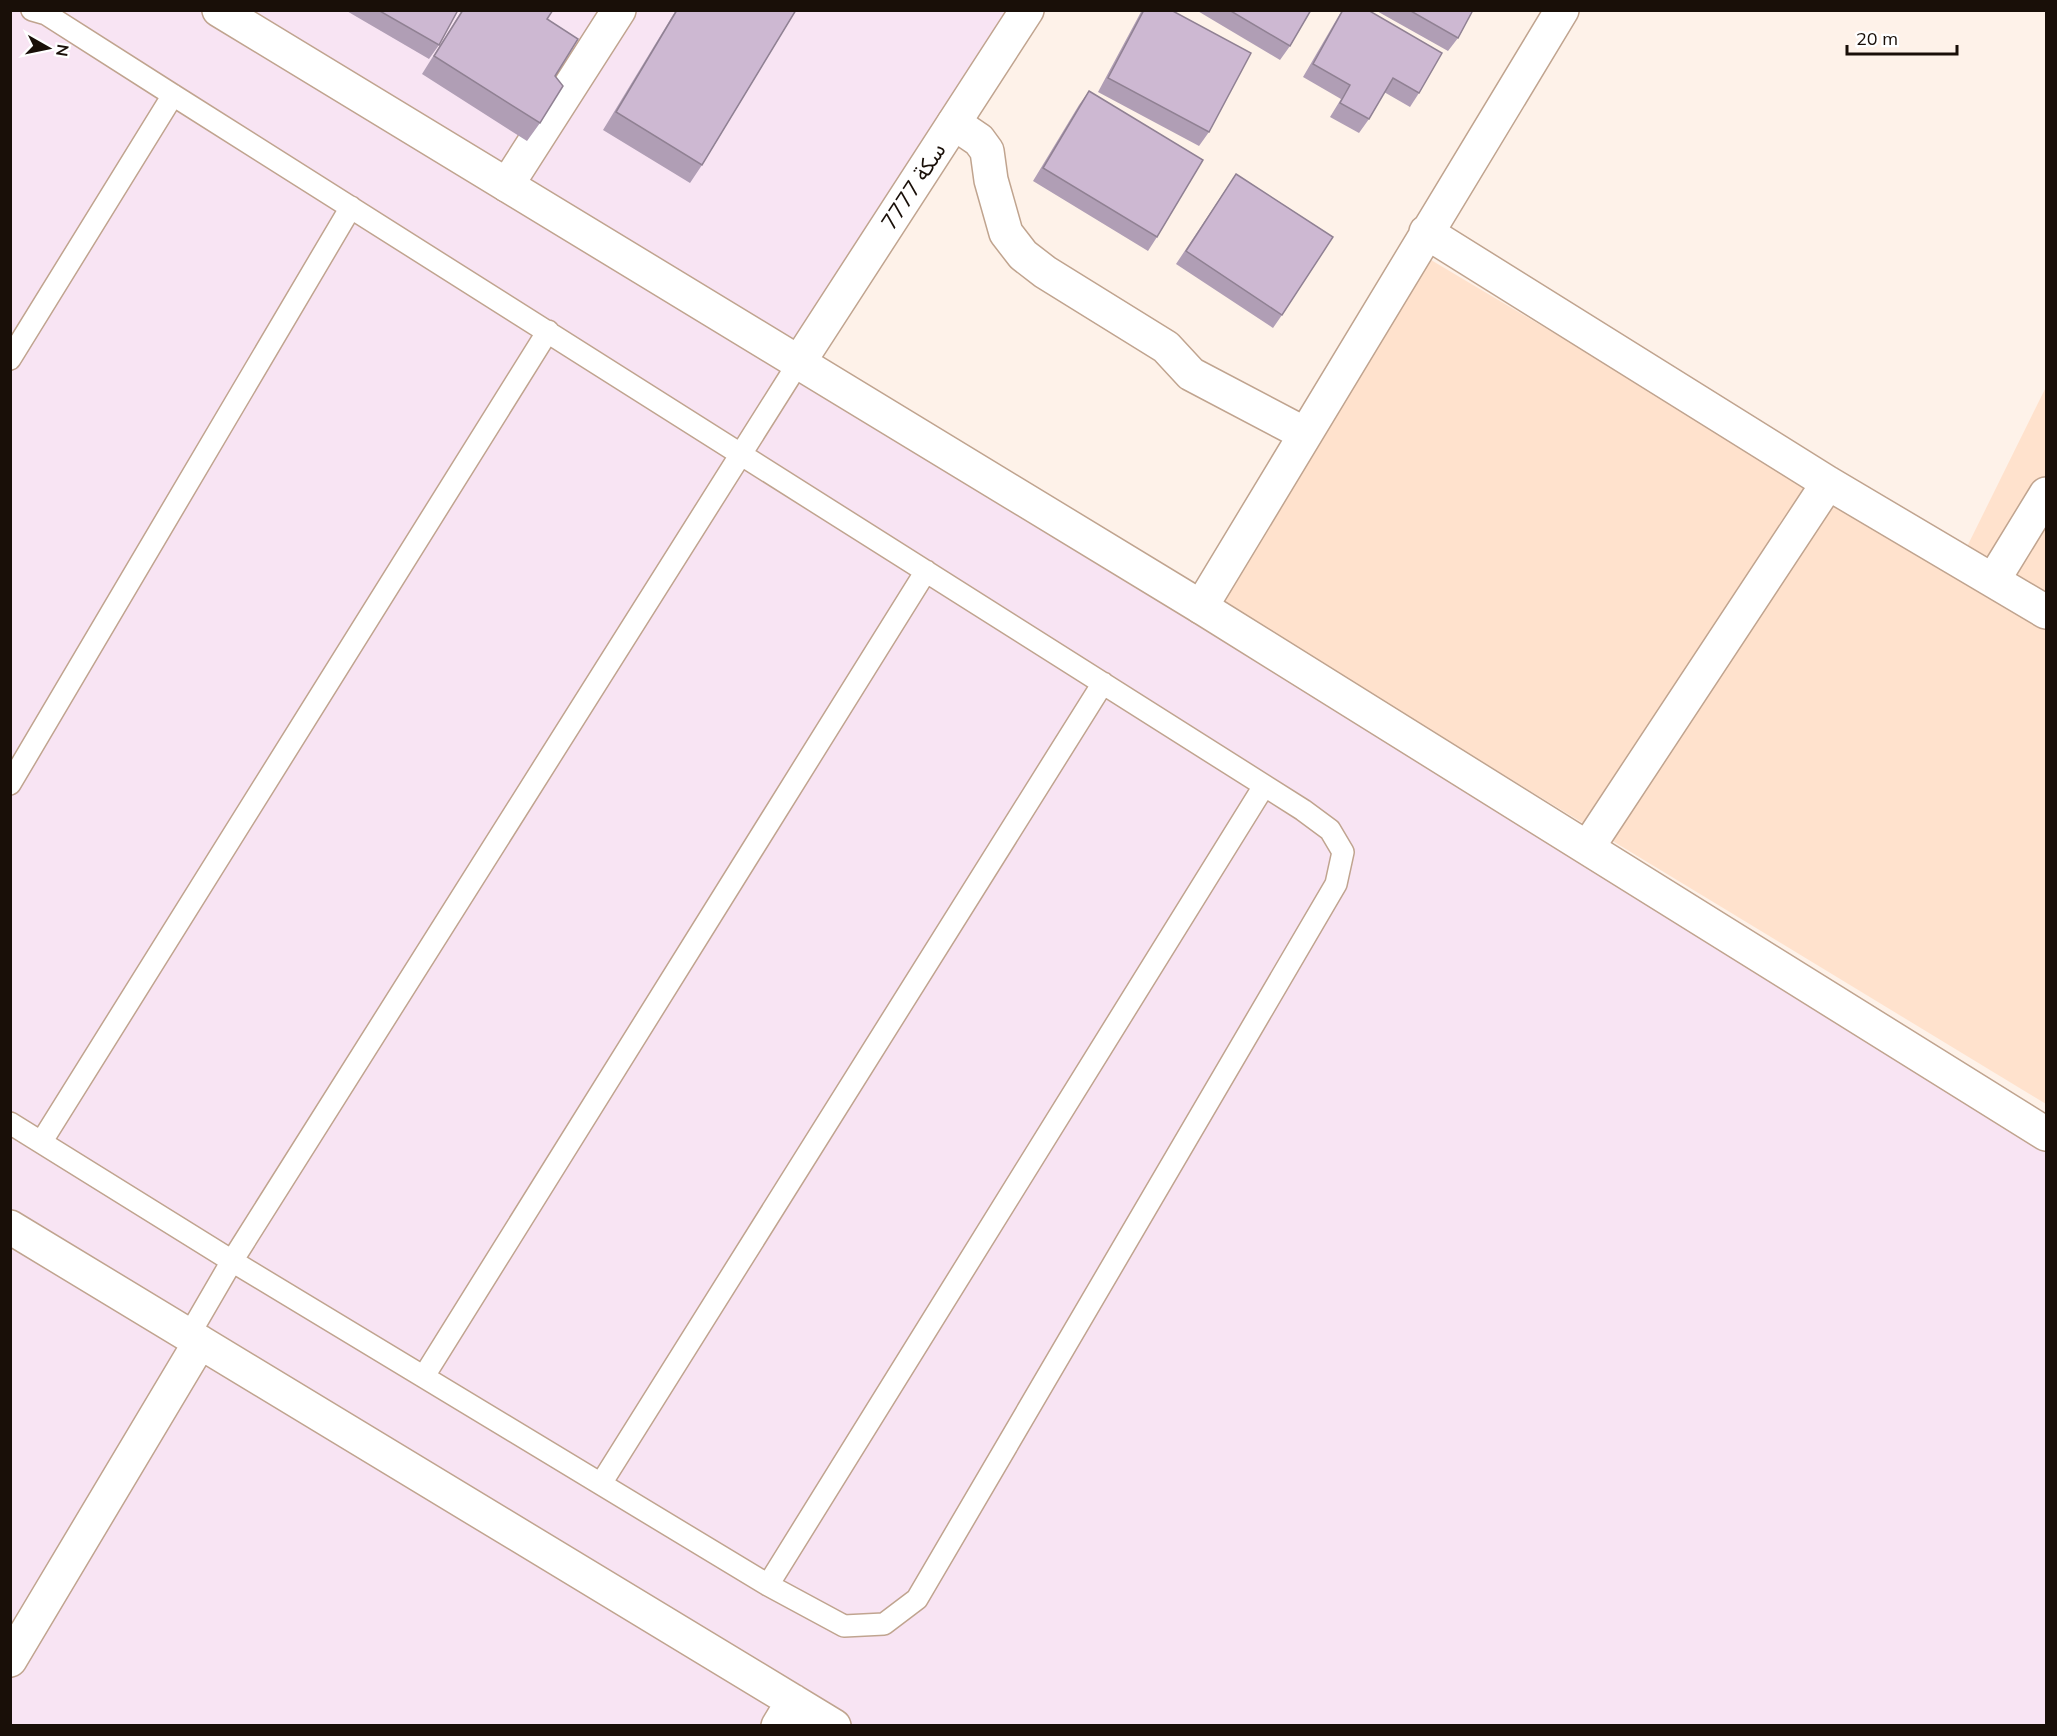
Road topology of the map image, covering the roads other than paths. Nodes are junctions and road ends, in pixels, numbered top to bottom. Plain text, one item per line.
1 (32, 10) edge
2 (219, 10) edge
3 (619, 10) edge
4 (1027, 10) edge
5 (1562, 10) edge
6 (173, 95) junction
7 (954, 123) junction
8 (507, 185) junction
9 (351, 207) junction
10 (1426, 232) junction
11 (548, 331) junction
12 (10, 359) edge
13 (799, 362) junction
14 (1305, 434) junction
15 (739, 454) junction
16 (1828, 483) junction
17 (2046, 494) edge
18 (926, 571) junction
19 (1994, 579) junction
20 (1201, 607) junction
21 (2046, 612) edge
22 (1103, 683) junction
23 (10, 784) edge
24 (1264, 786) junction
25 (1588, 847) junction
26 (10, 1123) edge
27 (2046, 1134) edge
28 (42, 1141) junction
29 (10, 1227) edge
30 (232, 1261) junction
31 (194, 1339) junction
32 (424, 1376) junction
33 (602, 1482) junction
34 (768, 1585) junction
35 (10, 1660) edge
36 (785, 1713) edge
37 (834, 1725) edge

1 - 6 lane
2 - 8 street
3 - 8 street
4 - 7 street, سكة 7777
5 - 10 street
6 - 9 lane
6 - 12 lane
7 - 13 street, سكة 7777
7 - 14 street
8 - 13 street
9 - 11 lane
9 - 23 lane
10 - 14 street
10 - 16 street
11 - 15 lane
11 - 28 lane
13 - 15 lane
13 - 20 street
14 - 20 street
15 - 18 lane
15 - 30 lane
16 - 19 street
16 - 25 street
17 - 19 street
18 - 22 lane
18 - 32 lane
19 - 21 street
20 - 25 street
22 - 24 lane
22 - 33 lane
24 - 34 lane
24 - 34 lane
25 - 27 street
26 - 28 lane
28 - 30 lane
29 - 31 street
30 - 31 lane
30 - 32 lane
31 - 35 street
31 - 36 street
32 - 33 lane
33 - 34 lane
36 - 37 street

